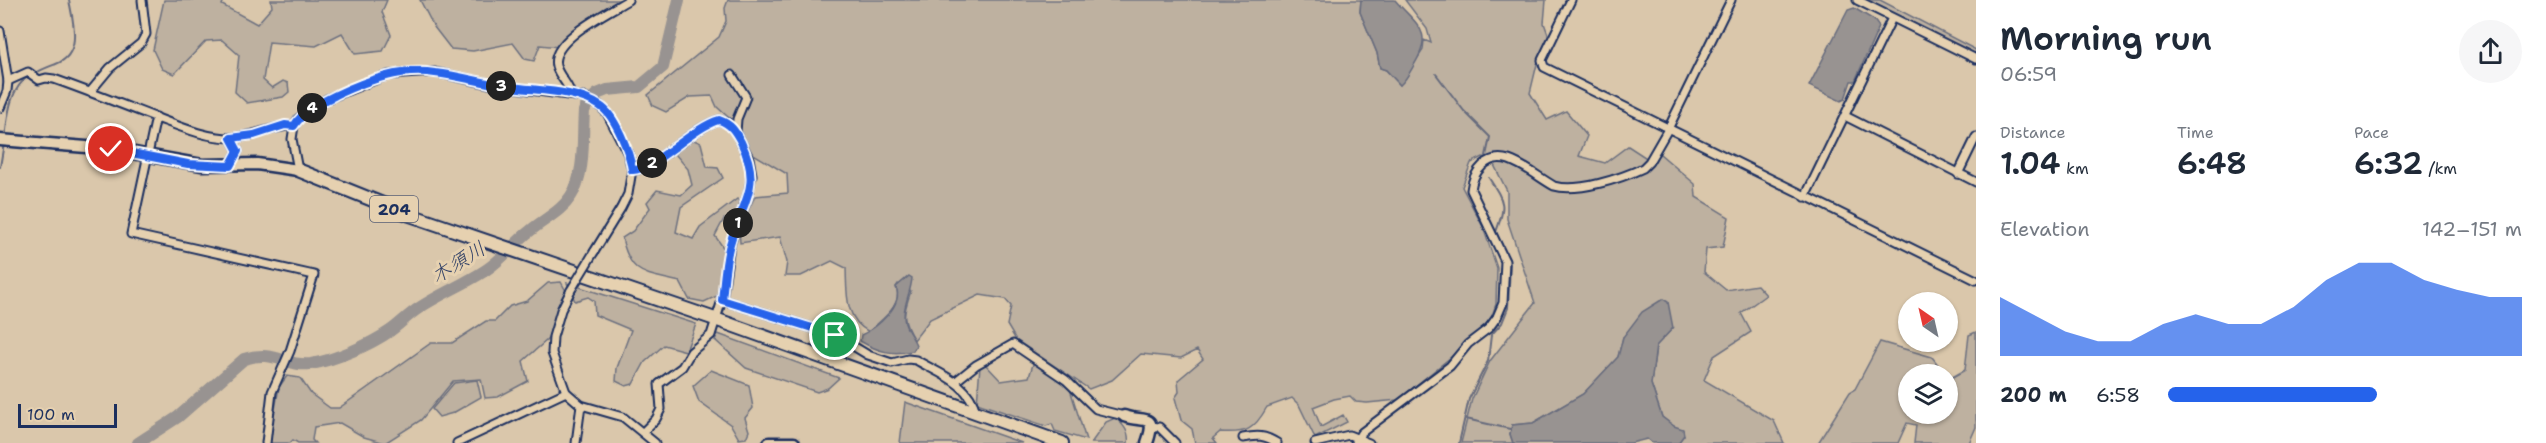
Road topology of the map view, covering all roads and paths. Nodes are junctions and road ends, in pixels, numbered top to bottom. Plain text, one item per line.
1 (142, 0) edge
2 (628, 0) edge
3 (1571, 0) edge
4 (1731, 0) edge
5 (1857, 0) edge
6 (1892, 18) junction
7 (0, 31) edge
8 (1976, 59) edge
9 (732, 75) dead end
10 (8, 81) junction
11 (90, 92) junction
12 (571, 95) junction
13 (2, 98) edge
14 (0, 108) edge
15 (1845, 116) junction
16 (156, 117) junction
17 (294, 126) junction
18 (1668, 129) junction
19 (736, 132) junction
20 (1976, 136) edge
21 (231, 138) junction
22 (0, 140) edge
23 (148, 155) junction
24 (230, 166) junction
25 (298, 170) junction
26 (632, 170) junction
27 (1958, 174) junction
28 (1976, 182) edge
29 (1805, 197) junction
30 (1976, 280) edge
31 (722, 300) junction
32 (715, 319) junction
33 (956, 381) junction
34 (566, 392) junction
35 (581, 405) junction
36 (976, 413) junction
37 (1124, 416) joint
38 (1151, 426) junction
39 (644, 432) junction
40 (1242, 438) dead end
41 (1355, 441) edge
42 (266, 443) edge
43 (457, 443) edge
44 (576, 443) edge
45 (655, 443) edge
46 (769, 443) edge
47 (794, 443) edge
48 (1062, 443) edge
49 (1147, 443) edge
50 (1175, 443) edge
51 (1277, 443) edge
52 (1315, 443) edge
53 (1369, 443) edge

1 - 11 street
2 - 12 street
3 - 18 street
4 - 18 street
5 - 6 street
6 - 8 street
6 - 15 street
7 - 10 street
9 - 19 street
10 - 11 street
10 - 13 street
11 - 16 street
12 - 17 street
12 - 26 street
13 - 14 street
15 - 27 street
15 - 29 street
16 - 21 street
16 - 23 street
17 - 21 street
17 - 25 street
18 - 29 street
18 - 41 street
19 - 26 street
19 - 31 street
20 - 27 street
21 - 24 street
22 - 23 street
23 - 24 street
23 - 42 street
24 - 25 street
25 - 32 highway, 204
26 - 34 street, bridge
27 - 28 street
29 - 30 street
31 - 32 street
31 - 33 street
32 - 36 highway, 204
32 - 39 street
33 - 36 street
33 - 37 street
34 - 35 street
34 - 43 street
35 - 39 street
35 - 44 street
36 - 48 highway, 204
37 - 38 street
38 - 49 street
38 - 50 street
39 - 45 street
40 - 51 street
41 - 52 street
41 - 53 street
46 - 47 street

